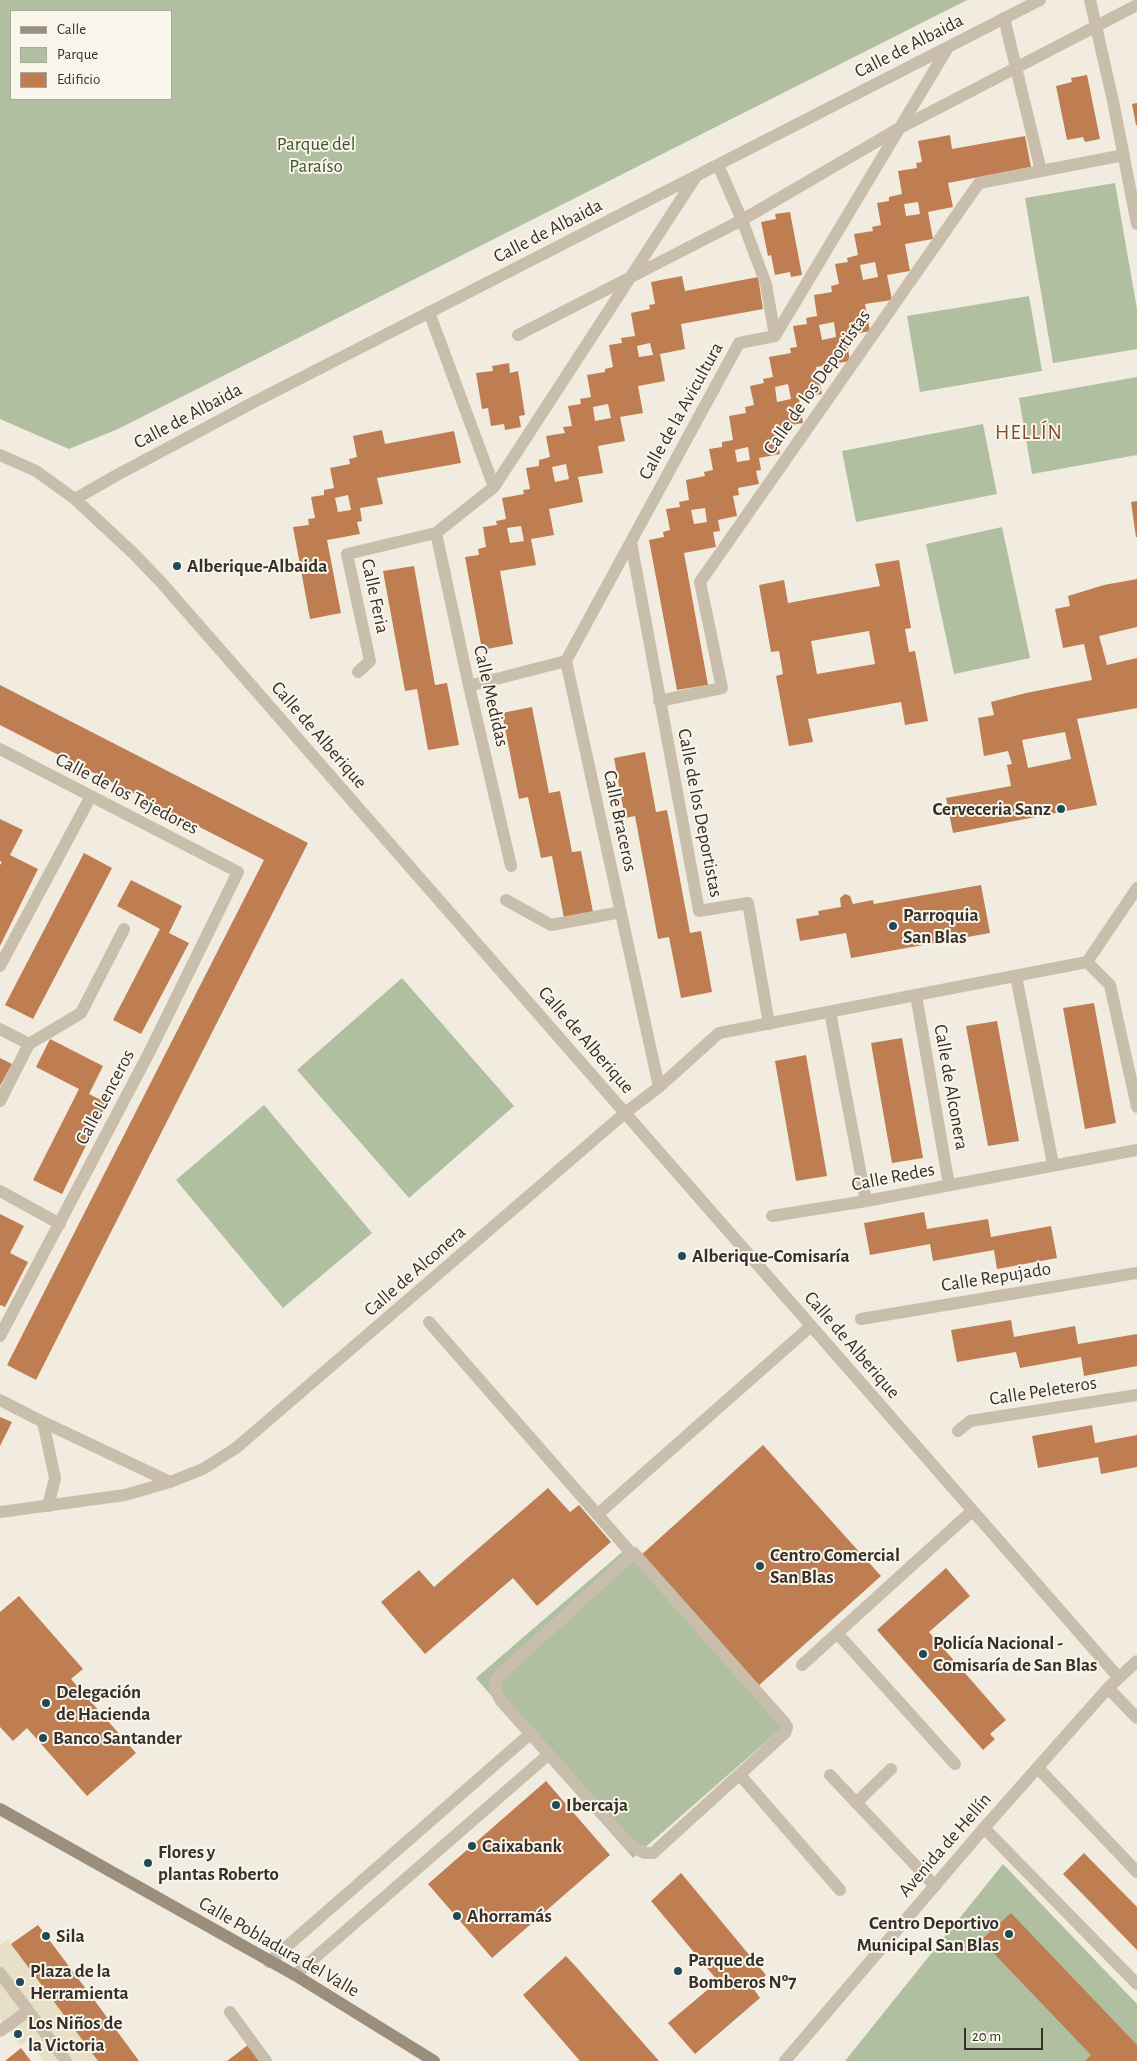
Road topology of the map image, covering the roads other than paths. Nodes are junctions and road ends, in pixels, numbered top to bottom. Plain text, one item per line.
1 (1040, 0) edge
2 (1090, 0) edge
3 (1137, 5) edge
4 (1004, 18) junction
5 (1096, 26) junction
6 (947, 48) junction
7 (1016, 68) junction
8 (898, 129) junction
9 (1124, 155) junction
10 (718, 165) junction
11 (1041, 171) junction
12 (696, 176) junction
13 (742, 220) junction
14 (1137, 224) edge
15 (632, 275) junction
16 (429, 312) junction
17 (518, 335) dead end
18 (775, 336) junction
19 (0, 455) edge
20 (494, 487) junction
21 (75, 499) junction
22 (436, 533) junction
23 (631, 542) junction
24 (566, 661) junction
25 (358, 672) dead end
26 (469, 686) junction
27 (659, 701) junction
28 (0, 750) edge
29 (91, 796) junction
30 (512, 866) dead end
31 (238, 872) joint
32 (1137, 888) edge
33 (506, 900) dead end
34 (621, 912) junction
35 (124, 928) dead end
36 (1086, 962) junction
37 (0, 966) edge
38 (1016, 976) junction
39 (916, 995) junction
40 (830, 1012) junction
41 (769, 1024) junction
42 (0, 1029) edge
43 (29, 1044) junction
44 (659, 1087) junction
45 (0, 1101) edge
46 (1137, 1107) edge
47 (625, 1114) junction
48 (1137, 1150) edge
49 (1053, 1164) junction
50 (949, 1185) junction
51 (0, 1191) edge
52 (866, 1201) junction
53 (772, 1216) dead end
54 (60, 1224) junction
55 (1137, 1273) edge
56 (862, 1319) dead end
57 (429, 1322) dead end
58 (811, 1326) junction
59 (0, 1336) edge
60 (1137, 1395) edge
61 (0, 1400) edge
62 (43, 1422) junction
63 (958, 1431) dead end
64 (170, 1482) junction
65 (48, 1506) junction
66 (972, 1511) junction
67 (0, 1512) edge
68 (598, 1514) junction
69 (632, 1554) junction
70 (837, 1633) junction
71 (1137, 1660) edge
72 (802, 1665) dead end
73 (1119, 1678) junction
74 (1108, 1688) junction
75 (1137, 1718) edge
76 (530, 1734) junction
77 (549, 1754) junction
78 (955, 1764) dead end
79 (1038, 1768) junction
80 (891, 1770) dead end
81 (740, 1774) junction
82 (830, 1775) dead end
83 (856, 1803) junction
84 (0, 1809) edge
85 (984, 1828) junction
86 (1137, 1872) edge
87 (935, 1886) junction
88 (840, 1890) dead end
89 (269, 1962) junction
90 (0, 1973) edge
91 (295, 1976) junction
92 (1137, 1984) edge
93 (28, 2011) junction
94 (230, 2012) dead end
95 (0, 2031) edge
96 (66, 2061) edge
97 (266, 2061) edge
98 (434, 2061) edge
99 (785, 2061) edge

1 - 4 street, Calle de Albaida
2 - 5 street
3 - 5 street
4 - 6 street, Calle de Albaida
4 - 7 street
5 - 7 street
5 - 9 street
6 - 8 street
6 - 10 street, Calle de Albaida
7 - 8 street
7 - 11 street
8 - 13 street
8 - 18 street
9 - 11 street, Calle de los Deportistas
9 - 14 street
10 - 12 street, Calle de Albaida
10 - 13 street
11 - 27 street, Calle de los Deportistas
12 - 15 street
12 - 16 street, Calle de Albaida
13 - 15 street
13 - 18 street
15 - 17 street
15 - 20 street
16 - 20 street
16 - 21 street, Calle de Albaida
18 - 23 street, Calle de la Avicultura
19 - 21 street, Calle de Alberique
20 - 22 street
21 - 47 street, Calle de Alberique
22 - 25 street, Calle Feria
22 - 26 street, Calle Medidas
23 - 24 street, Calle de la Avicultura
23 - 27 street, Calle de los Deportistas
24 - 26 street
24 - 34 street, Calle Braceros
26 - 30 street, Calle Medidas
27 - 41 street, Calle de los Deportistas
28 - 29 street, Calle de los Tejedores
29 - 31 street, Calle de los Tejedores
29 - 37 street
31 - 54 street, Calle Lenceros
32 - 36 street
33 - 34 street
34 - 44 street, Calle Braceros
35 - 43 street
36 - 38 street, Calle de Alconera
36 - 46 street
38 - 39 street, Calle de Alconera
38 - 49 street
39 - 40 street, Calle de Alconera
39 - 50 street, Calle de Alconera
40 - 41 street, Calle de Alconera
40 - 52 street
41 - 44 street, Calle de Alconera
42 - 43 street
43 - 45 street
44 - 47 street, Calle de Alconera
47 - 58 street, Calle de Alberique
47 - 64 street, Calle de Alconera
48 - 49 street, Calle Redes
49 - 50 street, Calle Redes
50 - 52 street, Calle Redes
51 - 54 street
52 - 53 street, Calle Redes
54 - 59 street, Calle Lenceros
55 - 56 street, Calle Repujado
57 - 68 street
58 - 66 street, Calle de Alberique
58 - 68 street
60 - 63 street, Calle Peleteros
61 - 62 street
62 - 64 street
62 - 65 street
64 - 65 street, Calle de Alconera
65 - 67 street, Calle de Alconera
66 - 70 street
66 - 73 street, Calle de Alberique
68 - 69 street
69 - 76 street
69 - 81 street
70 - 72 street
70 - 78 street
71 - 73 street, Avenida de Hellín
73 - 74 street, Avenida de Hellín
74 - 75 street
74 - 79 street, Avenida de Hellín
76 - 77 street
76 - 89 street
77 - 81 street
77 - 91 street
79 - 85 street, Avenida de Hellín
79 - 86 street
80 - 83 street
81 - 88 street
82 - 83 street
83 - 87 street
84 - 89 street, Calle Pobladura del Valle
85 - 87 street, Avenida de Hellín
85 - 92 street
87 - 99 street, Avenida de Hellín
89 - 91 street, Calle Pobladura del Valle
90 - 93 street
91 - 98 street, Calle Pobladura del Valle
93 - 95 street
93 - 96 street
94 - 97 street

